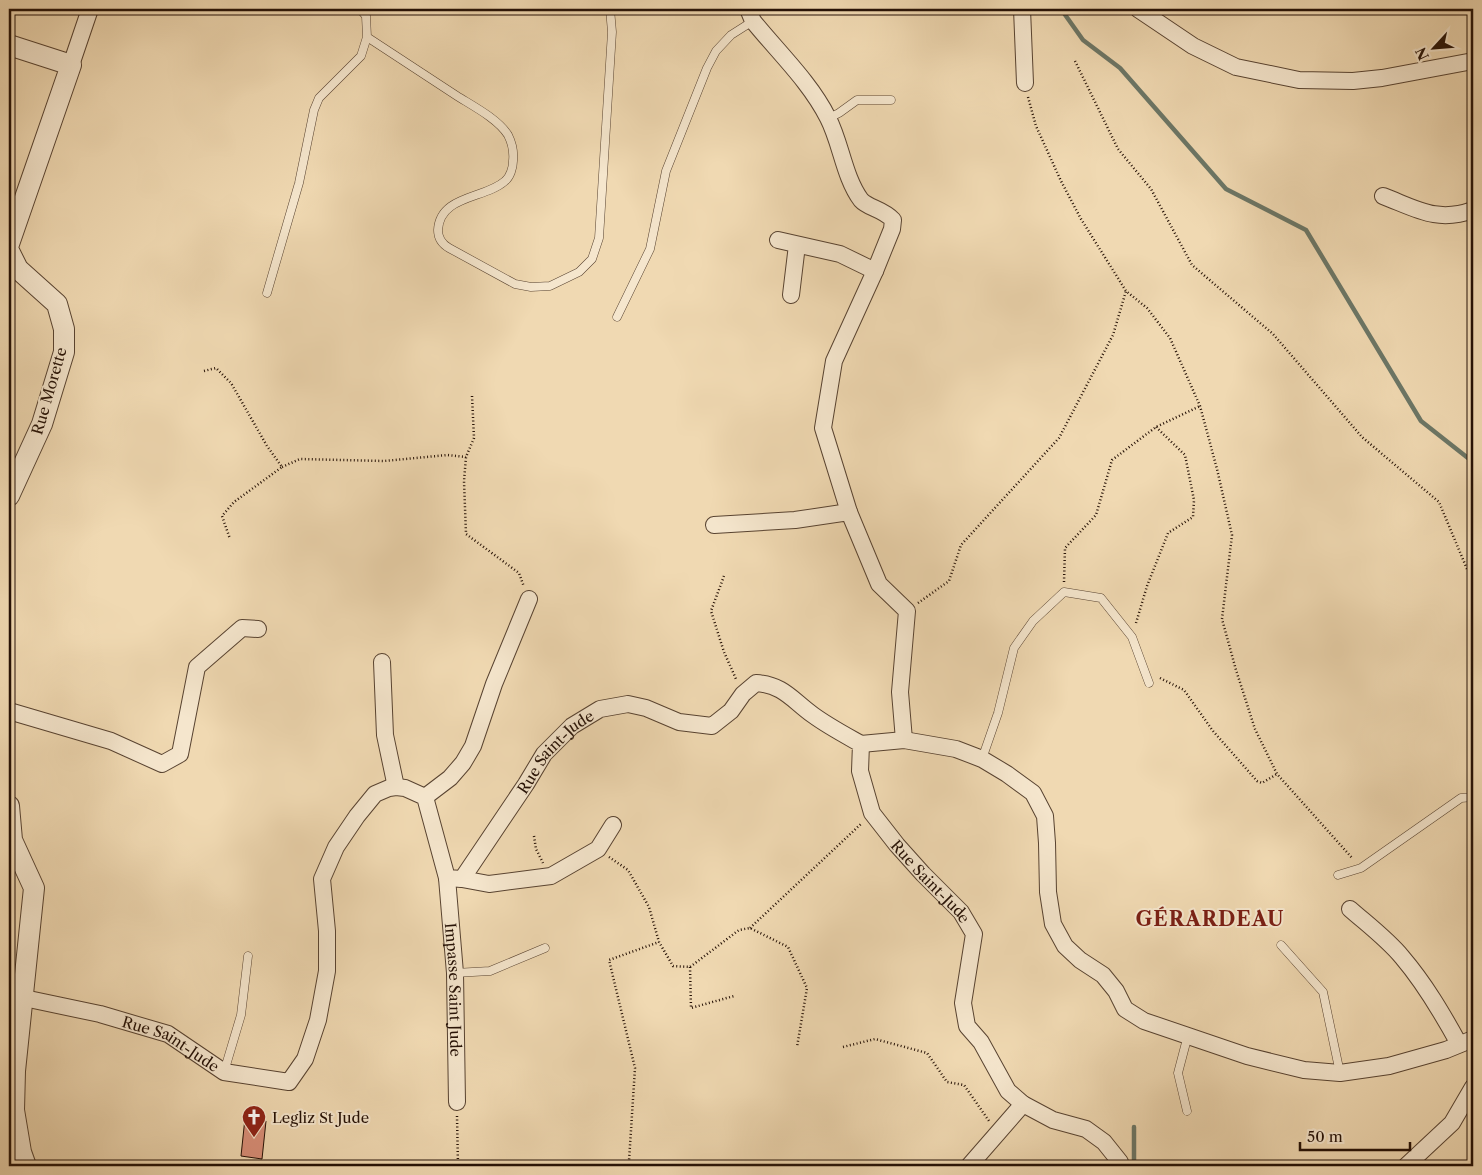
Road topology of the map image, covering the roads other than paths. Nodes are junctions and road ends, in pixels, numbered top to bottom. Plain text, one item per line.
1 (90, 9) edge
2 (360, 9) edge
3 (610, 9) edge
4 (1022, 9) edge
5 (1138, 9) edge
6 (750, 15) edge
7 (367, 37) junction
8 (9, 45) edge
9 (1473, 61) edge
10 (71, 65) junction
11 (1025, 83) road end
12 (891, 100) dead end
13 (829, 118) junction
14 (1383, 196) dead end
15 (1473, 210) edge
16 (778, 240) dead end
17 (9, 244) edge
18 (797, 245) junction
19 (9, 251) edge
20 (875, 270) junction
21 (267, 293) dead end
22 (791, 295) dead end
23 (617, 317) dead end
24 (10, 489) edge
25 (849, 512) junction
26 (714, 526) dead end
27 (529, 599) road end
28 (258, 630) dead end
29 (382, 662) dead end
30 (1149, 683) dead end
31 (9, 711) edge
32 (904, 740) junction
33 (861, 744) junction
34 (982, 760) junction
35 (396, 787) junction
36 (1473, 797) edge
37 (425, 798) junction
38 (9, 806) edge
39 (613, 825) dead end
40 (1338, 875) dead end
41 (454, 878) junction
42 (1350, 909) dead end
43 (1281, 945) dead end
44 (545, 948) dead end
45 (248, 956) dead end
46 (455, 973) junction
47 (24, 998) junction
48 (1188, 1035) junction
49 (1466, 1042) edge
50 (224, 1072) junction
51 (1340, 1073) junction
52 (1473, 1087) edge
53 (457, 1102) road end
54 (1024, 1104) junction
55 (11, 1108) edge
56 (1188, 1111) dead end
57 (26, 1166) edge
58 (969, 1166) edge
59 (1120, 1166) edge
60 (1406, 1166) edge

1 - 10 street
2 - 7 lane
3 - 7 lane
4 - 11 street
5 - 9 street
6 - 13 street
6 - 23 lane
7 - 21 lane
8 - 10 street
10 - 17 street
12 - 13 lane
13 - 20 street
14 - 15 street
16 - 18 street
18 - 20 street
18 - 22 street
19 - 24 street, Rue Morette
20 - 25 street
25 - 26 street
25 - 32 street
27 - 37 street
28 - 31 street
29 - 35 street
30 - 34 lane
32 - 33 street
32 - 34 street
33 - 41 street, Rue Saint-Jude
33 - 54 street, Rue Saint-Jude
34 - 48 street
35 - 37 street
35 - 50 street, Rue Saint-Jude
36 - 40 lane
37 - 41 street
38 - 47 street
39 - 41 street
41 - 46 street, Impasse Saint Jude
42 - 49 street
43 - 51 lane
44 - 46 lane
45 - 50 lane
46 - 53 street, Impasse Saint Jude
47 - 50 street, Rue Saint-Jude
47 - 55 street
48 - 51 street
48 - 56 lane
49 - 51 street
52 - 60 street
54 - 58 street
54 - 59 street, Rue Saint-Jude
55 - 57 street

